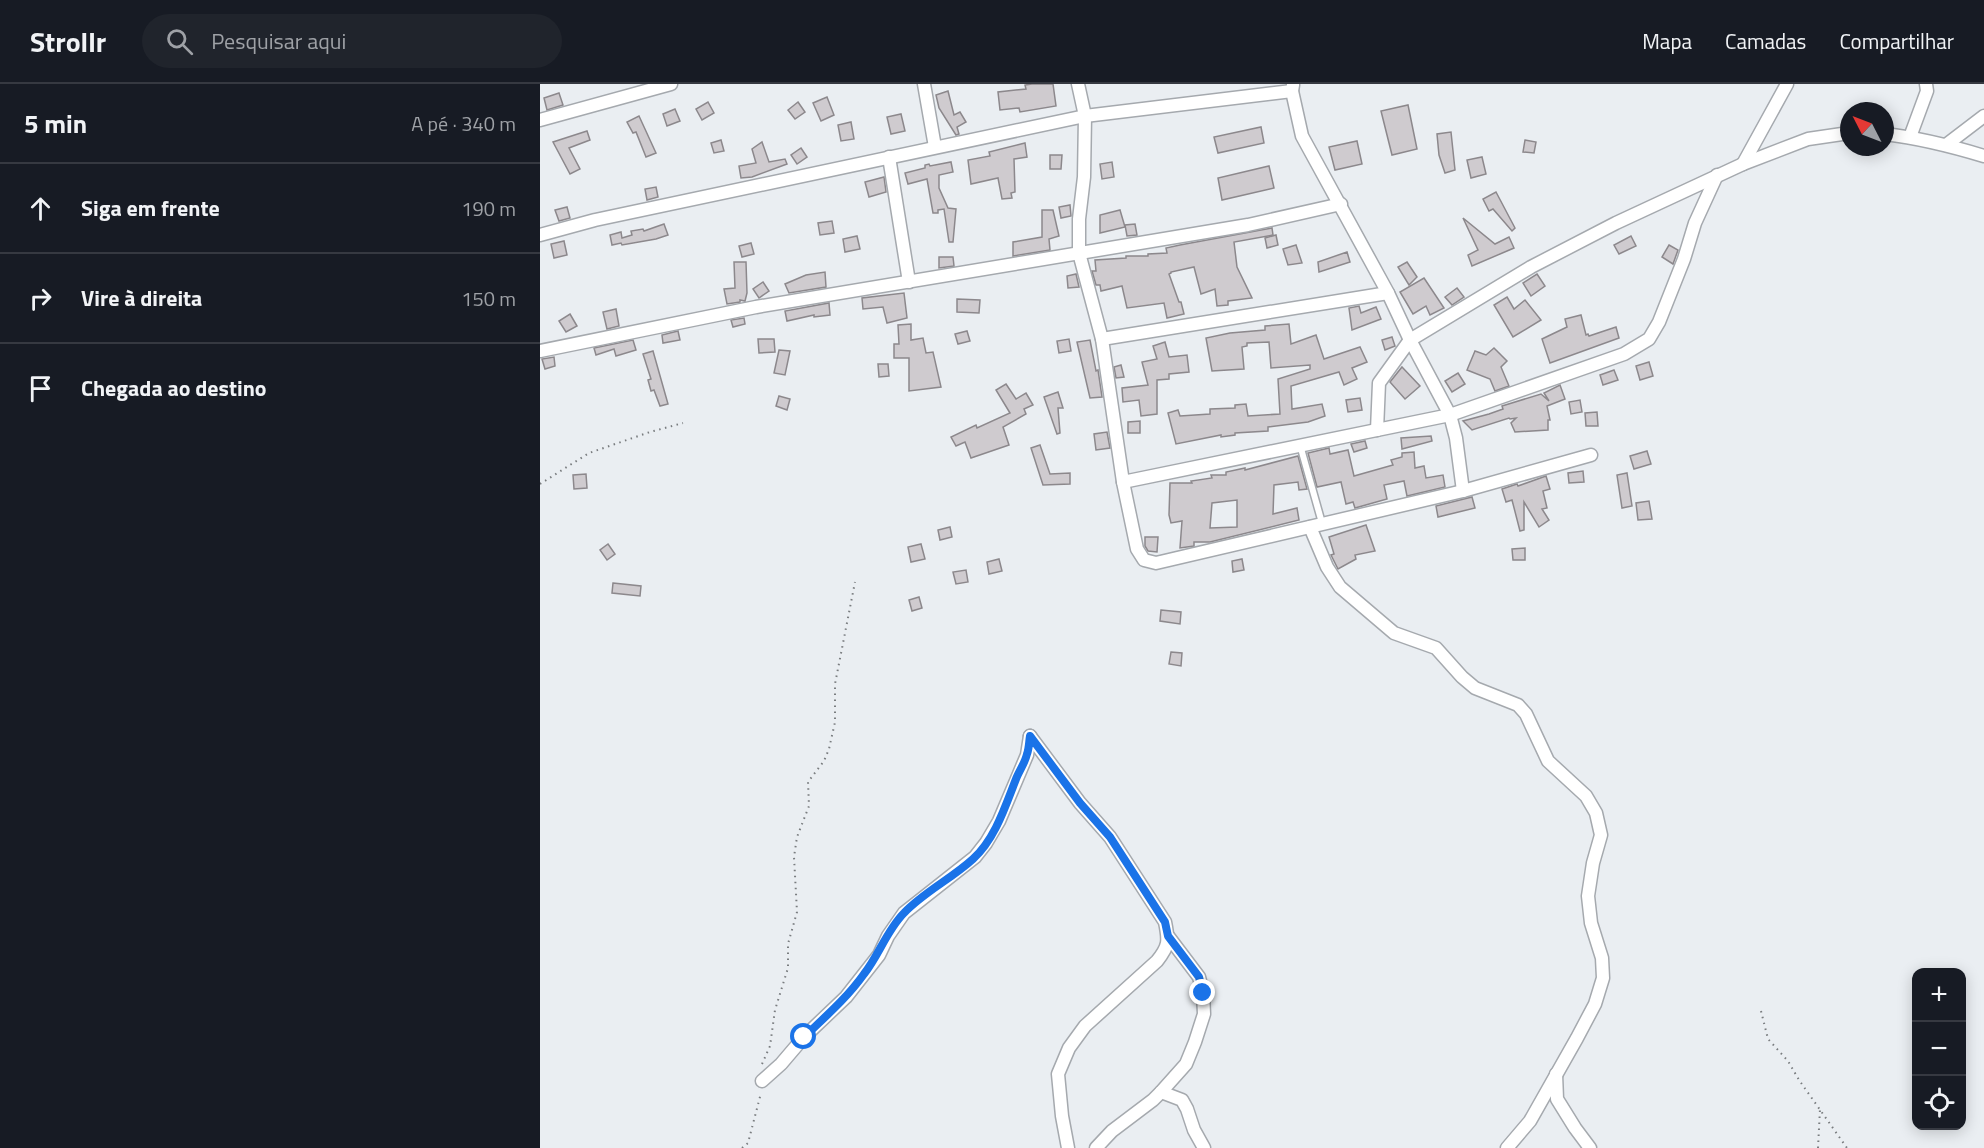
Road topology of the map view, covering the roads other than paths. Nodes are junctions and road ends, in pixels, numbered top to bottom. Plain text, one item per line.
1 (671, 84) edge
2 (924, 84) edge
3 (1078, 84) edge
4 (1787, 84) edge
5 (1926, 84) edge
6 (1292, 88) edge
7 (1085, 116) junction
8 (1984, 116) edge
9 (540, 120) edge
10 (1840, 134) edge
11 (1894, 135) edge
12 (1910, 137) junction
13 (1946, 145) junction
14 (934, 147) junction
15 (1984, 156) edge
16 (889, 157) junction
17 (1743, 164) junction
18 (1717, 175) junction
19 (1341, 204) junction
20 (540, 235) edge
21 (1079, 253) junction
22 (909, 282) junction
23 (1388, 293) junction
24 (1102, 339) junction
25 (1410, 340) junction
26 (540, 351) edge
27 (1450, 415) junction
28 (1377, 430) junction
29 (1300, 446) junction
30 (1591, 455) dead end
31 (1123, 482) junction
32 (1463, 491) junction
33 (1316, 526) junction
34 (1168, 936) junction
35 (1556, 1073) junction
36 (762, 1081) road end
37 (1161, 1092) junction
38 (1068, 1148) edge
39 (1096, 1148) edge
40 (1204, 1148) edge
41 (1507, 1148) edge
42 (1590, 1148) edge

1 - 9 street
2 - 14 street
3 - 7 street
4 - 17 street
5 - 12 street
6 - 7 street
6 - 19 street
7 - 14 street
7 - 21 street
8 - 13 street
10 - 17 street
11 - 12 street
12 - 13 street
13 - 15 street
14 - 16 street
16 - 20 street
16 - 22 street
17 - 18 street
18 - 25 street
18 - 27 street
19 - 21 street
19 - 23 street
21 - 22 street
21 - 24 street
22 - 26 street
23 - 24 street
23 - 25 street
24 - 31 street
25 - 27 street
25 - 28 street
27 - 28 street
27 - 32 street
28 - 29 street
29 - 31 street
29 - 33 lane
30 - 32 street
31 - 33 street
32 - 33 street
33 - 35 street
34 - 36 street
34 - 37 street
34 - 38 street
35 - 41 street
35 - 42 street
37 - 39 street
37 - 40 street

